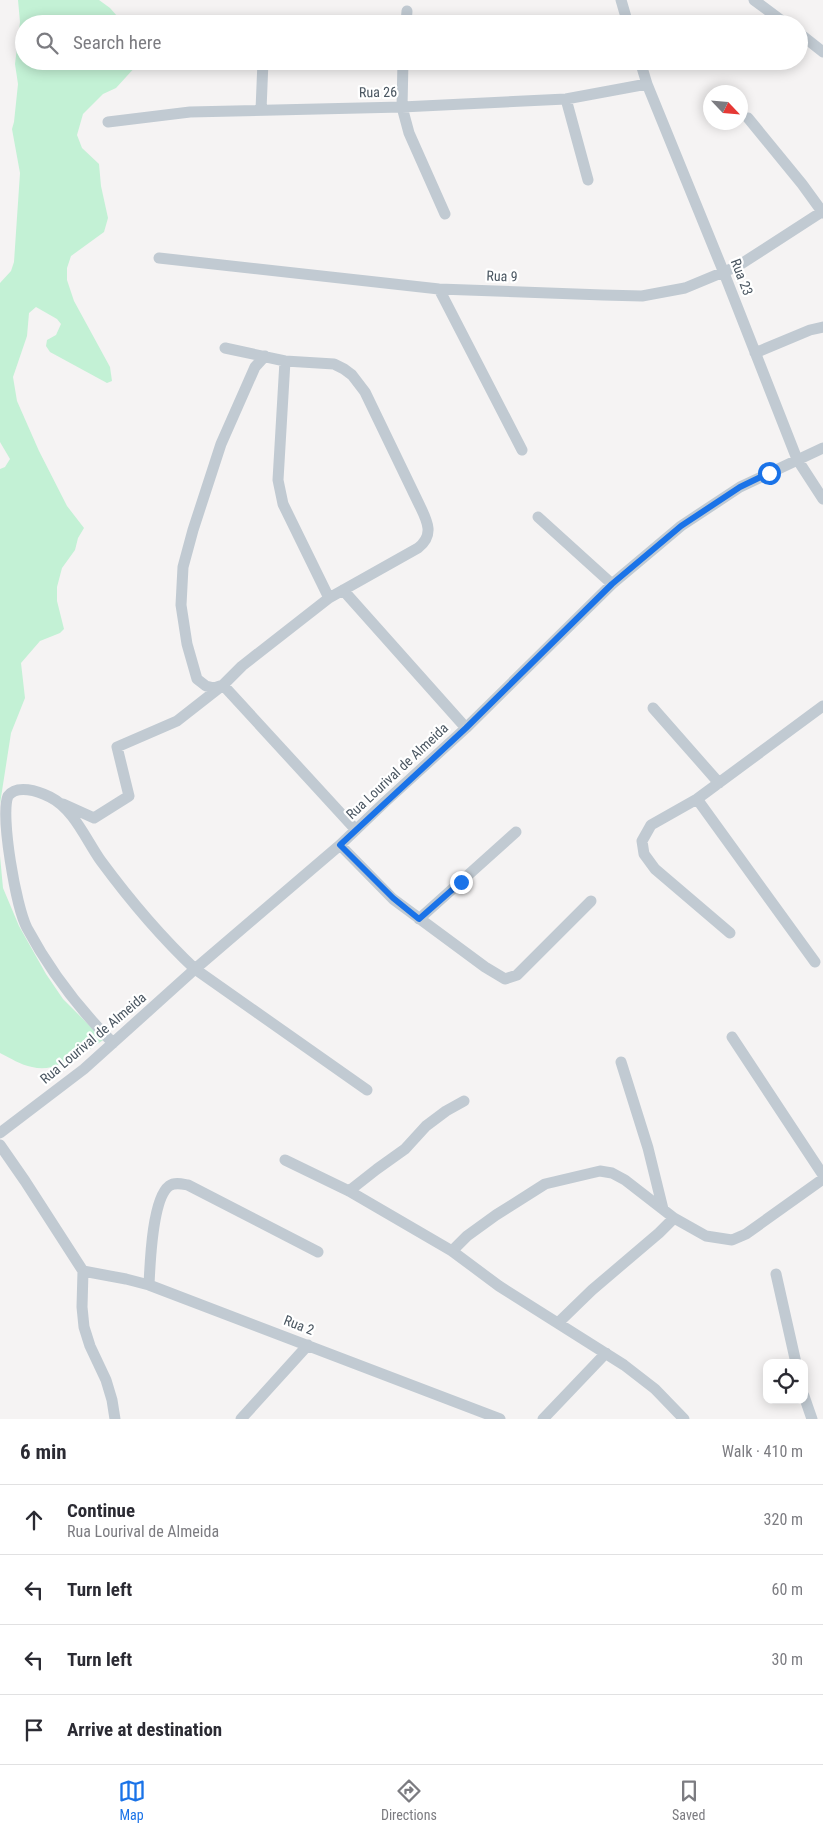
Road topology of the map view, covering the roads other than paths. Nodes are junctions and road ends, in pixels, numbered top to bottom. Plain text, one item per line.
1 (621, 0) edge
2 (754, 0) edge
3 (407, 11) dead end
4 (407, 15) edge
5 (625, 15) edge
6 (774, 15) edge
7 (808, 40) edge
8 (823, 52) edge
9 (263, 70) edge
10 (402, 70) edge
11 (643, 70) edge
12 (647, 84) junction
13 (566, 99) junction
14 (402, 107) junction
15 (261, 110) junction
16 (748, 118) dead end
17 (108, 122) dead end
18 (588, 180) dead end
19 (823, 212) edge
20 (445, 214) dead end
21 (160, 258) dead end
22 (724, 273) junction
23 (439, 289) junction
24 (823, 327) edge
25 (225, 348) dead end
26 (755, 353) junction
27 (265, 356) junction
28 (285, 361) junction
29 (823, 448) edge
30 (522, 450) dead end
31 (797, 459) junction
32 (823, 499) edge
33 (538, 517) dead end
34 (612, 584) junction
35 (343, 590) junction
36 (329, 598) junction
37 (224, 685) junction
38 (823, 706) edge
39 (653, 708) dead end
40 (466, 728) junction
41 (719, 783) junction
42 (697, 799) junction
43 (59, 802) junction
44 (356, 830) junction
45 (516, 832) dead end
46 (340, 845) junction
47 (591, 902) dead end
48 (419, 919) junction
49 (730, 933) dead end
50 (815, 962) dead end
51 (196, 969) junction
52 (732, 1037) dead end
53 (113, 1043) junction
54 (621, 1062) dead end
55 (367, 1090) dead end
56 (464, 1101) dead end
57 (0, 1133) edge
58 (0, 1146) edge
59 (286, 1160) dead end
60 (823, 1175) edge
61 (823, 1179) edge
62 (349, 1191) junction
63 (663, 1209) junction
64 (674, 1218) junction
65 (452, 1251) junction
66 (318, 1252) dead end
67 (83, 1271) junction
68 (776, 1274) dead end
69 (149, 1285) junction
70 (558, 1324) junction
71 (308, 1345) junction
72 (606, 1353) junction
73 (795, 1359) edge
74 (807, 1404) edge
75 (115, 1419) edge
76 (241, 1419) edge
77 (500, 1419) edge
78 (543, 1419) edge
79 (684, 1419) edge
80 (812, 1419) edge

1 - 5 street
2 - 6 street
3 - 4 street
7 - 8 street
9 - 15 street
10 - 14 street
11 - 12 street, Rua 23
12 - 13 street, Rua 26
12 - 22 street, Rua 23
13 - 14 street, Rua 26
13 - 18 street
14 - 15 street, Rua 26
14 - 20 street
15 - 17 street, Rua 26
16 - 19 street
19 - 22 street, Rua 9
21 - 23 street, Rua 9
22 - 23 street, Rua 9
22 - 26 street, Rua 23
23 - 30 street
24 - 26 street
25 - 27 street
26 - 31 street, Rua 23
27 - 28 street
27 - 37 street
28 - 35 street
28 - 36 street
29 - 31 street, Rua Lourival de Almeida
31 - 32 street, Rua 23
31 - 34 street, Rua Lourival de Almeida
33 - 34 street
34 - 40 street, Rua Lourival de Almeida
35 - 36 street
35 - 40 street
36 - 37 street
37 - 43 street
37 - 44 street
38 - 41 street
39 - 41 street
40 - 44 street, Rua Lourival de Almeida
41 - 42 street
42 - 49 street
42 - 50 street
43 - 51 street
43 - 53 street
44 - 46 street, Rua Lourival de Almeida
45 - 48 street
46 - 48 street
46 - 51 street, Rua Lourival de Almeida
47 - 48 street
51 - 53 street, Rua Lourival de Almeida
51 - 55 street
52 - 60 street
53 - 57 street, Rua Lourival de Almeida
54 - 63 street
56 - 62 street
58 - 67 street
59 - 62 street
61 - 64 street
62 - 65 street
63 - 64 street
63 - 65 street
64 - 70 street
65 - 70 street
66 - 69 street
67 - 69 street, Rua 2
67 - 75 street
68 - 73 street
69 - 71 street, Rua 2
70 - 72 street
71 - 76 street
71 - 77 street, Rua 2
72 - 78 street
72 - 79 street
74 - 80 street

